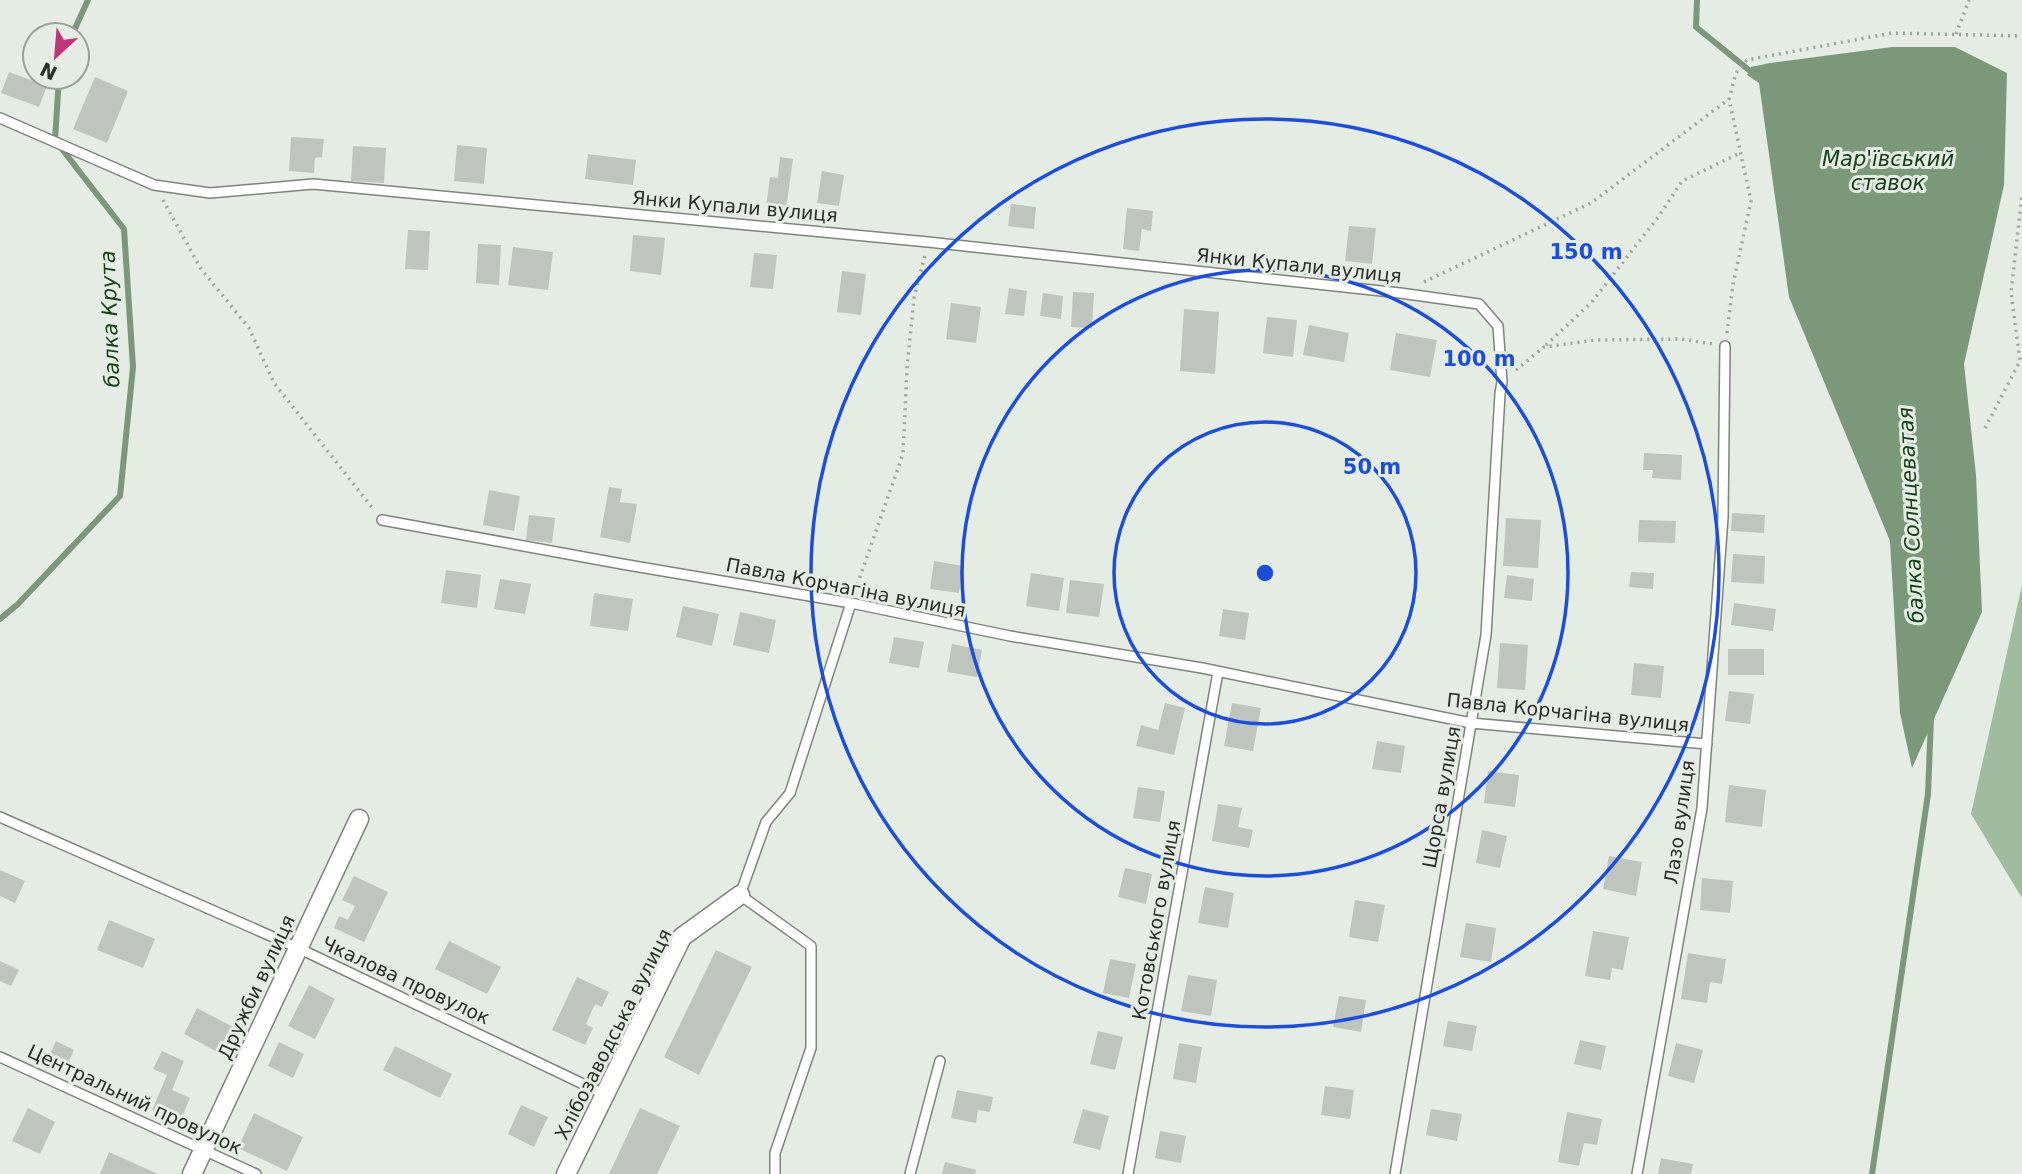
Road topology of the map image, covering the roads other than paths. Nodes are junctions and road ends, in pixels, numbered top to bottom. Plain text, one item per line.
1 (0, 118) edge
2 (1479, 304) joint
3 (1725, 346) road end
4 (382, 520) road end
5 (851, 603) junction
6 (1218, 672) junction
7 (1471, 723) junction
8 (1707, 744) junction
9 (0, 817) edge
10 (359, 819) dead end
11 (740, 895) junction
12 (298, 948) junction
13 (0, 1057) edge
14 (940, 1061) dead end
15 (604, 1094) junction
16 (203, 1149) junction
17 (192, 1174) edge
18 (256, 1174) edge
19 (566, 1174) edge
20 (775, 1174) edge
21 (910, 1174) edge
22 (1128, 1174) edge
23 (1395, 1174) edge
24 (1637, 1174) edge

1 - 2 lane, Янки Купали вулиця
2 - 7 lane, Щорса вулиця
3 - 8 lane, Лазо вулиця
4 - 5 lane, Павла Корчагіна вулиця
5 - 6 lane, Павла Корчагіна вулиця
5 - 11 lane
6 - 7 lane, Павла Корчагіна вулиця
6 - 22 lane, Котовського вулиця
7 - 8 lane, Павла Корчагіна вулиця
7 - 23 lane, Щорса вулиця
8 - 24 lane, Лазо вулиця
9 - 12 lane, Чкалова провулок
10 - 12 street, Дружби вулиця
11 - 15 street, Хлібозаводська вулиця
11 - 20 lane
12 - 15 lane, Чкалова провулок
12 - 16 street, Дружби вулиця
13 - 16 lane, Центральний провулок
14 - 21 lane
15 - 19 street, Хлібозаводська вулиця
16 - 17 street, Дружби вулиця
16 - 18 lane, Центральний провулок

